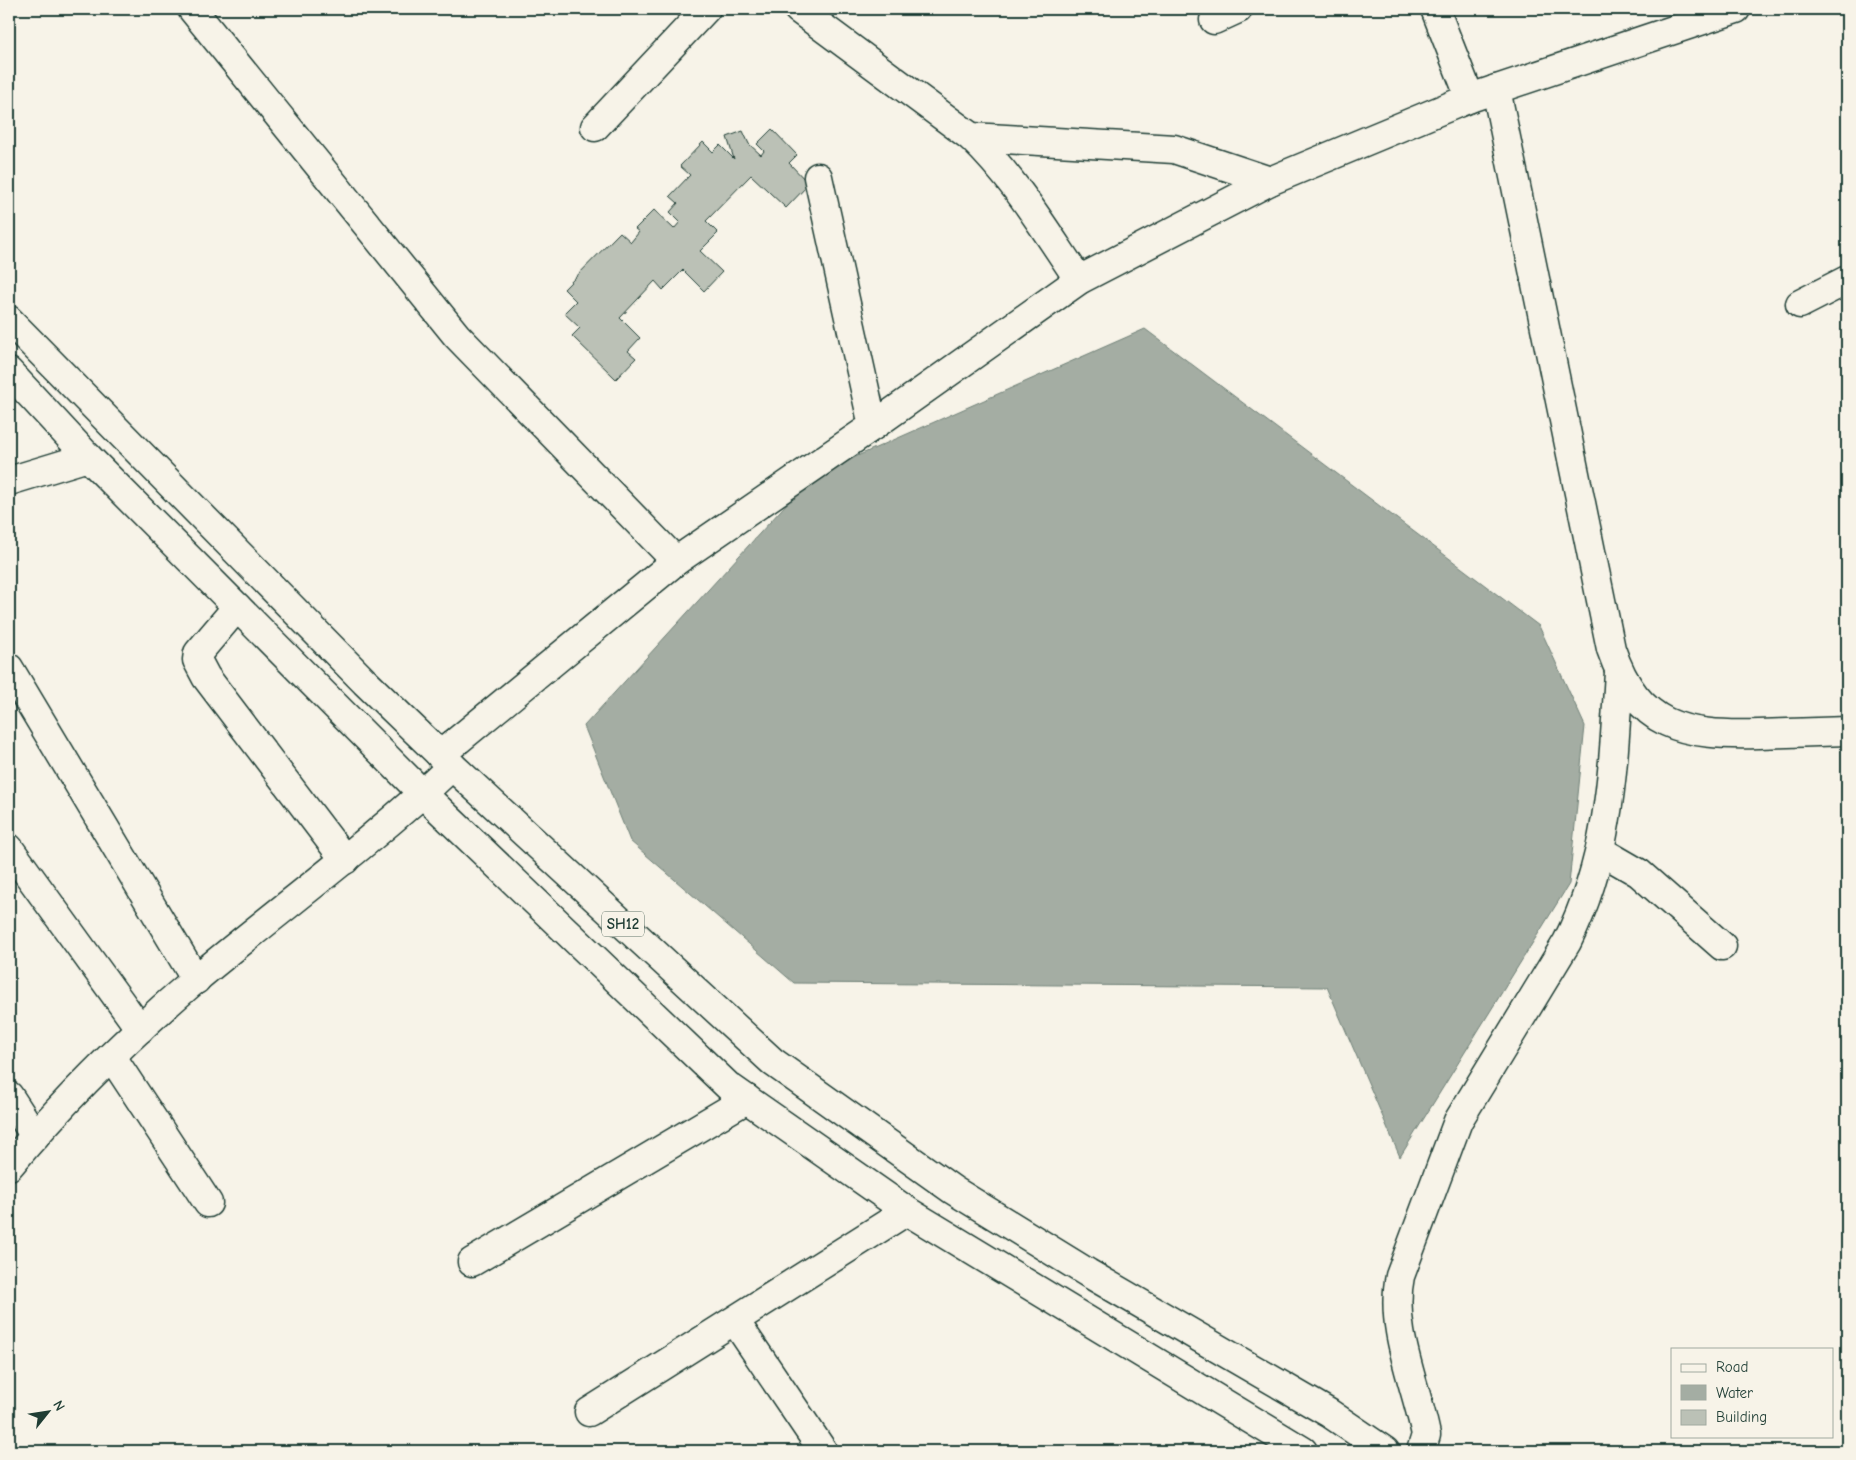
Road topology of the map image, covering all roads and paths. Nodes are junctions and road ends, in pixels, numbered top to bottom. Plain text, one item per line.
1 (192, 9) edge
2 (706, 9) edge
3 (798, 9) edge
4 (1435, 9) edge
5 (1736, 9) edge
6 (1496, 89) junction
7 (1470, 98) junction
8 (595, 127) dead end
9 (971, 137) junction
10 (818, 177) dead end
11 (1270, 181) junction
12 (1079, 280) junction
13 (1847, 280) edge
14 (1800, 304) dead end
15 (9, 320) edge
16 (9, 372) edge
17 (873, 426) junction
18 (88, 457) junction
19 (9, 481) edge
20 (676, 561) junction
21 (237, 607) junction
22 (9, 668) edge
23 (1619, 672) junction
24 (1847, 730) edge
25 (446, 760) junction
26 (422, 794) junction
27 (9, 848) edge
28 (1601, 851) junction
29 (345, 860) junction
30 (1722, 946) dead end
31 (196, 980) junction
32 (140, 1029) junction
33 (112, 1057) junction
34 (9, 1096) edge
35 (747, 1099) junction
36 (35, 1136) junction
37 (9, 1166) edge
38 (208, 1203) dead end
39 (907, 1211) junction
40 (472, 1262) dead end
41 (735, 1320) junction
42 (589, 1412) dead end
43 (1379, 1446) edge
44 (1301, 1450) edge
45 (823, 1451) edge
46 (1422, 1451) edge

1 - 20 street
2 - 8 street
3 - 9 street
4 - 7 street
5 - 6 street
6 - 7 street
6 - 23 street
7 - 11 street
9 - 11 street
9 - 12 street
10 - 17 street
11 - 12 street
12 - 17 street
13 - 14 street
15 - 25 street, SH12
16 - 18 street, SH12
17 - 20 street
18 - 19 street
18 - 21 street, SH12
20 - 25 street
21 - 26 street, SH12
21 - 29 street
22 - 31 street
23 - 24 street
23 - 28 street
25 - 26 street
25 - 43 street, SH12
26 - 29 street
26 - 35 street, SH12
27 - 32 street
28 - 30 street
28 - 46 street
29 - 31 street
31 - 32 street
32 - 33 street
33 - 36 street
33 - 38 street
34 - 36 street
35 - 39 street, SH12
35 - 40 street
36 - 37 street
39 - 41 street
39 - 44 street, SH12
41 - 42 street
41 - 45 street

